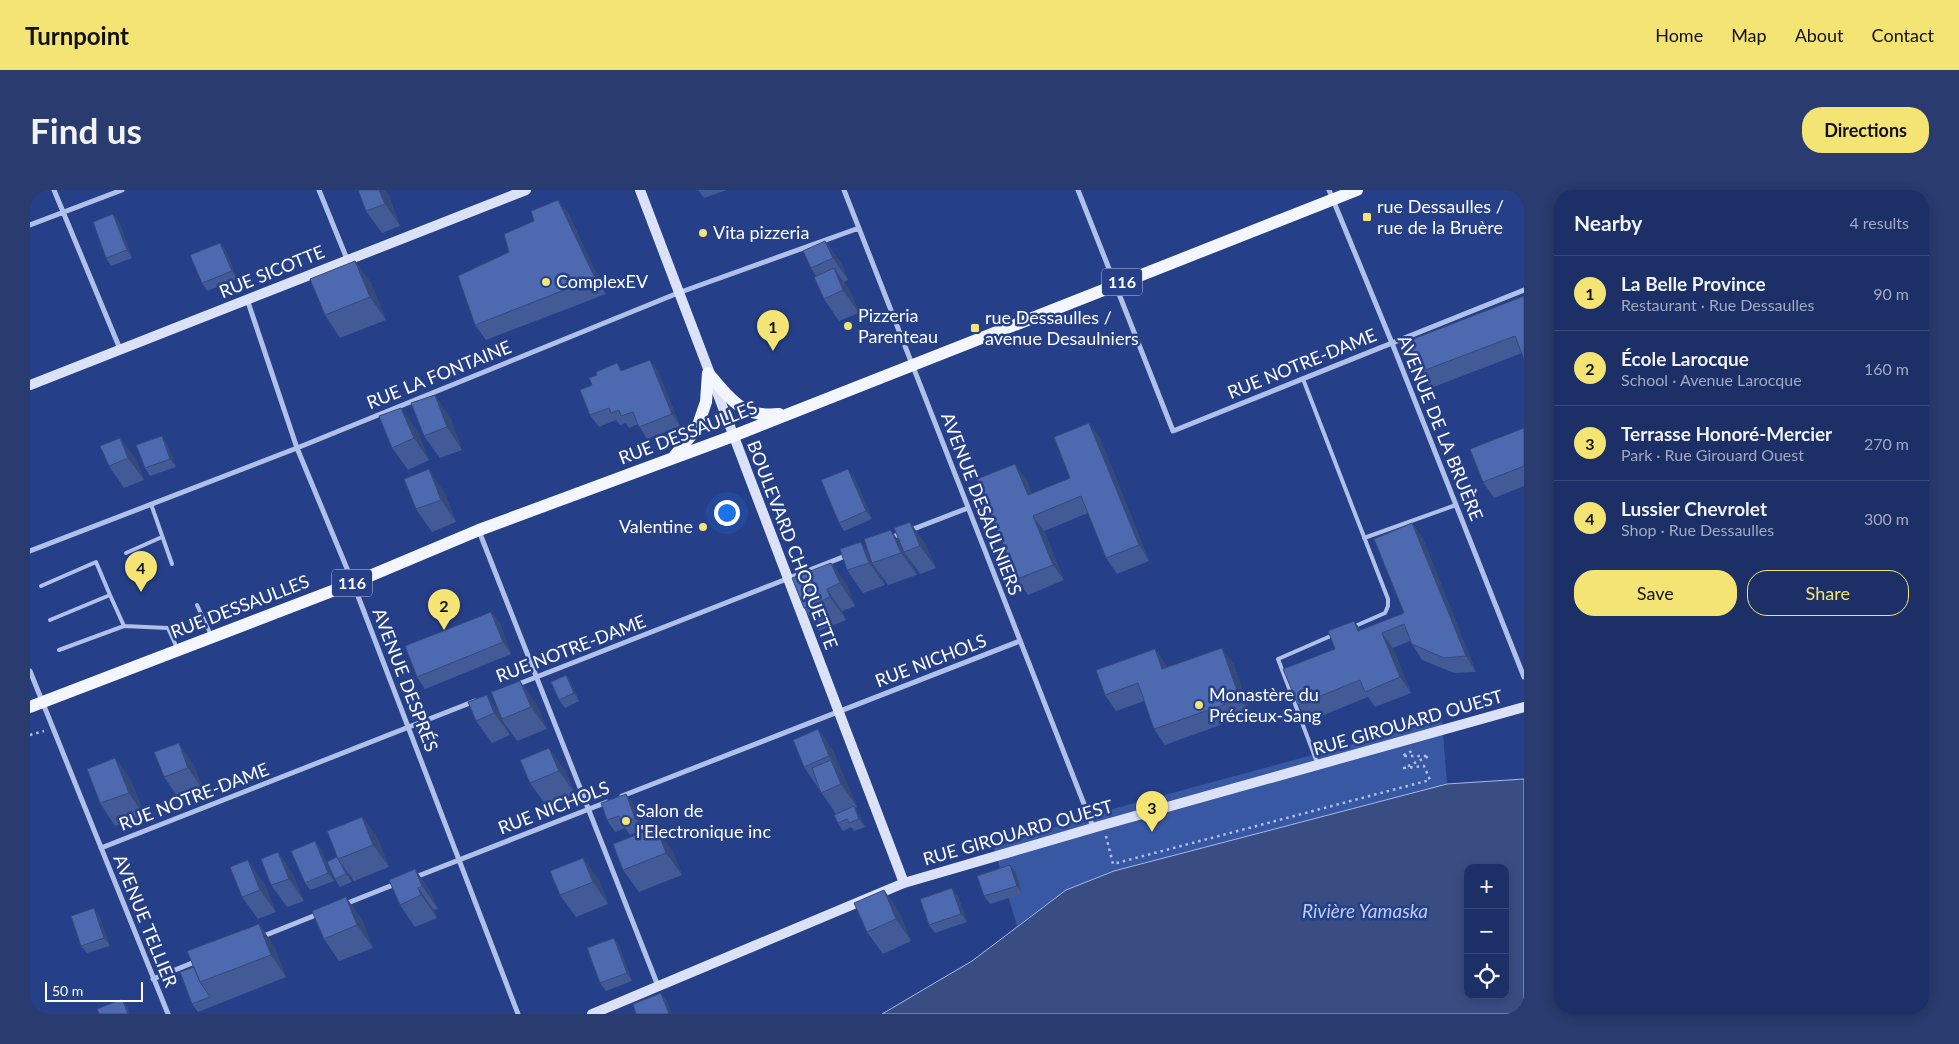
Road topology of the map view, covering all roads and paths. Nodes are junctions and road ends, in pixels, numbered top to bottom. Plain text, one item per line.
1 (54, 190) edge
2 (122, 190) edge
3 (318, 190) edge
4 (526, 190) edge
5 (640, 190) edge
6 (844, 190) edge
7 (1078, 190) edge
8 (1357, 190) edge
9 (1331, 195) edge
10 (63, 214) junction
11 (30, 225) edge
12 (859, 228) junction
13 (347, 260) junction
14 (1115, 285) junction
15 (1524, 290) edge
16 (678, 293) junction
17 (247, 299) junction
18 (1392, 343) junction
19 (120, 349) junction
20 (912, 365) junction
21 (708, 372) junction
22 (1303, 379) junction
23 (30, 385) edge
24 (789, 413) junction
25 (733, 436) junction
26 (297, 448) junction
27 (673, 458) junction
28 (151, 504) junction
29 (1456, 505) junction
30 (968, 508) junction
31 (479, 530) junction
32 (162, 537) junction
33 (1364, 538) junction
34 (887, 540) edge
35 (30, 551) edge
36 (126, 553) dead end
37 (851, 554) edge
38 (172, 564) dead end
39 (788, 579) junction
40 (353, 583) junction
41 (41, 586) dead end
42 (110, 595) junction
43 (198, 605) dead end
44 (50, 620) dead end
45 (124, 626) junction
46 (1350, 628) edge
47 (1341, 632) edge
48 (212, 637) junction
49 (1020, 641) junction
50 (59, 650) dead end
51 (178, 650) junction
52 (30, 671) edge
53 (536, 677) junction
54 (1524, 677) edge
55 (509, 688) edge
56 (481, 699) edge
57 (42, 702) junction
58 (30, 707) edge
59 (1524, 707) edge
60 (839, 712) junction
61 (53, 728) junction
62 (408, 728) junction
63 (30, 735) edge
64 (1423, 735) junction
65 (1318, 765) junction
66 (588, 809) junction
67 (1098, 827) junction
68 (101, 848) junction
69 (459, 860) junction
70 (904, 883) junction
71 (338, 906) edge
72 (329, 910) edge
73 (255, 939) edge
74 (200, 960) edge
75 (153, 978) junction
76 (658, 986) junction
77 (168, 1014) edge
78 (518, 1014) edge
79 (592, 1014) edge

1 - 10 street
2 - 10 street
3 - 13 street
4 - 13 street, RUE SICOTTE
5 - 16 street, BOULEVARD CHOQUETTE
6 - 12 street, AVENUE DESAULNIERS
7 - 14 street
8 - 9 main road, RUE DESSAULLES / 116
9 - 14 main road, RUE DESSAULLES / 116
9 - 18 street, AVENUE DE LA BRUÈRE
10 - 11 street
10 - 19 street
12 - 16 street, RUE LA FONTAINE
12 - 20 street, AVENUE DESAULNIERS
13 - 17 street, RUE SICOTTE
14 - 20 main road, RUE DESSAULLES / 116
14 - 22 street, RUE NOTRE-DAME
15 - 18 street, RUE NOTRE-DAME
16 - 21 street, BOULEVARD CHOQUETTE
16 - 26 street, RUE LA FONTAINE
17 - 19 street, RUE SICOTTE
17 - 26 street, AVENUE DESPRÉS
18 - 22 street, RUE NOTRE-DAME
18 - 29 street, AVENUE DE LA BRUÈRE
19 - 23 street, RUE SICOTTE
20 - 24 main road, RUE DESSAULLES / 116
20 - 30 street, AVENUE DESAULNIERS
21 - 24 main road
21 - 25 street, BOULEVARD CHOQUETTE
21 - 27 main road
22 - 33 lane
24 - 25 main road, RUE DESSAULLES / 116
25 - 27 main road, RUE DESSAULLES / 116
25 - 39 street, BOULEVARD CHOQUETTE
26 - 28 street, RUE LA FONTAINE
26 - 40 street, AVENUE DESPRÉS
27 - 31 main road, RUE DESSAULLES / 116
28 - 32 lane
28 - 35 street, RUE LA FONTAINE
29 - 33 lane
29 - 54 street, AVENUE DE LA BRUÈRE
30 - 34 street
30 - 49 street, AVENUE DESAULNIERS
31 - 40 main road, RUE DESSAULLES / 116
31 - 53 street
32 - 36 lane
32 - 38 lane
33 - 46 lane
37 - 39 street, RUE NOTRE-DAME
39 - 53 street, RUE NOTRE-DAME
39 - 60 street, BOULEVARD CHOQUETTE
40 - 48 main road, RUE DESSAULLES / 116
40 - 62 street, AVENUE DESPRÉS
41 - 42 lane
42 - 44 lane
42 - 45 lane
43 - 48 lane
45 - 50 lane
45 - 51 lane
47 - 65 lane
48 - 51 main road, RUE DESSAULLES / 116
49 - 60 street, RUE NICHOLS
49 - 67 street, AVENUE DESAULNIERS
51 - 57 main road, RUE DESSAULLES / 116
52 - 57 street, AVENUE TELLIER
53 - 55 street, RUE NOTRE-DAME
53 - 66 street
56 - 62 street, RUE NOTRE-DAME
57 - 58 main road, RUE DESSAULLES / 116
57 - 61 street, AVENUE TELLIER
59 - 64 street, RUE GIROUARD OUEST
60 - 66 street, RUE NICHOLS
60 - 70 street, BOULEVARD CHOQUETTE
61 - 63 path
61 - 68 street, AVENUE TELLIER
62 - 68 street, RUE NOTRE-DAME
62 - 69 street, AVENUE DESPRÉS
64 - 65 street, RUE GIROUARD OUEST
64 - 67 path
65 - 67 street, RUE GIROUARD OUEST
66 - 69 street, RUE NICHOLS
66 - 76 street
67 - 70 street, RUE GIROUARD OUEST
68 - 75 street, AVENUE TELLIER
69 - 71 street, RUE NICHOLS
69 - 78 street, AVENUE DESPRÉS
70 - 76 street, RUE GIROUARD OUEST
72 - 73 street
74 - 75 street
75 - 77 street, AVENUE TELLIER
76 - 79 street, RUE GIROUARD OUEST

